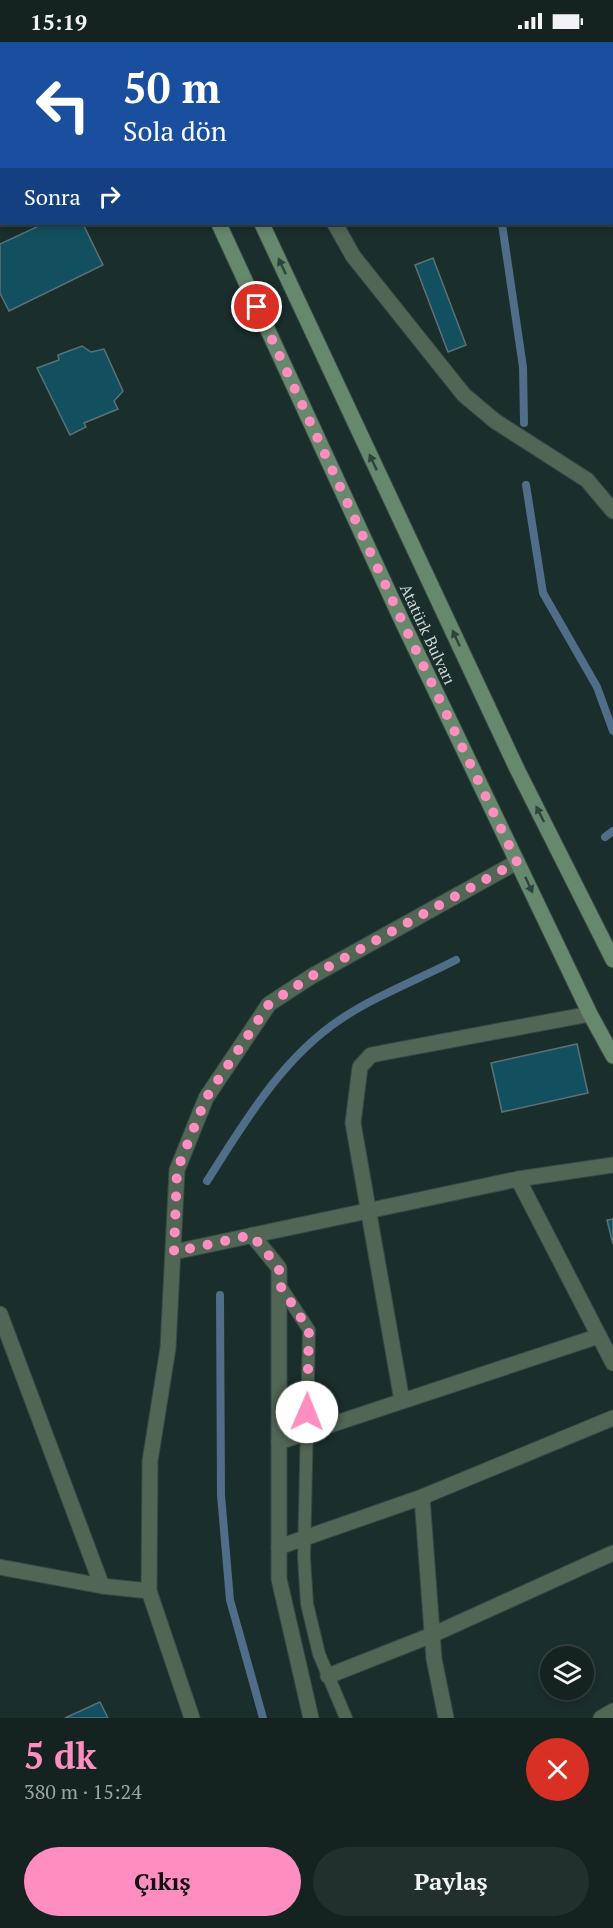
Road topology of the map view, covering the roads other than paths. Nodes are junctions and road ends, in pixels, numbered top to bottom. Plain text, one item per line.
1 (219, 225) edge
2 (262, 225) edge
3 (336, 225) edge
4 (613, 511) edge
5 (517, 862) junction
6 (613, 960) edge
7 (590, 1014) junction
8 (613, 1056) edge
9 (613, 1165) edge
10 (518, 1179) junction
11 (369, 1210) junction
12 (252, 1235) junction
13 (174, 1252) junction
14 (279, 1284) junction
15 (0, 1314) edge
16 (599, 1336) junction
17 (7, 1352) edge
18 (613, 1363) edge
19 (402, 1401) junction
20 (613, 1418) edge
21 (306, 1432) junction
22 (279, 1442) junction
23 (422, 1497) junction
24 (304, 1538) junction
25 (279, 1547) junction
26 (613, 1553) edge
27 (0, 1567) edge
28 (102, 1587) junction
29 (149, 1591) junction
30 (432, 1635) junction
31 (328, 1676) junction
32 (613, 1712) edge
33 (192, 1718) edge
34 (311, 1718) edge
35 (346, 1718) edge
36 (446, 1718) edge
37 (601, 1718) edge

1 - 5 main road, Atatürk Bulvarı
6 -> 2 main road, Atatürk Bulvarı
3 - 4 street
5 -> 7 main road, Atatürk Bulvarı
5 - 13 street
7 - 8 main road, Atatürk Bulvarı
7 - 11 street
9 - 10 street
10 - 11 street
10 - 16 street
11 - 12 street
11 - 19 street
12 - 13 street
12 - 14 street
13 - 29 street
14 - 21 lane
14 - 22 street
15 - 17 street
16 - 18 street
16 - 19 street
17 - 28 street
19 - 21 street
20 - 23 street
21 - 22 street
21 - 24 lane
22 - 25 street
23 - 24 street
23 - 30 street
24 - 25 street
24 - 31 lane
25 - 34 street
26 - 30 street
27 - 28 street
28 - 29 street
29 - 33 street
30 - 31 street
30 - 36 street
31 - 35 lane
32 - 37 street

